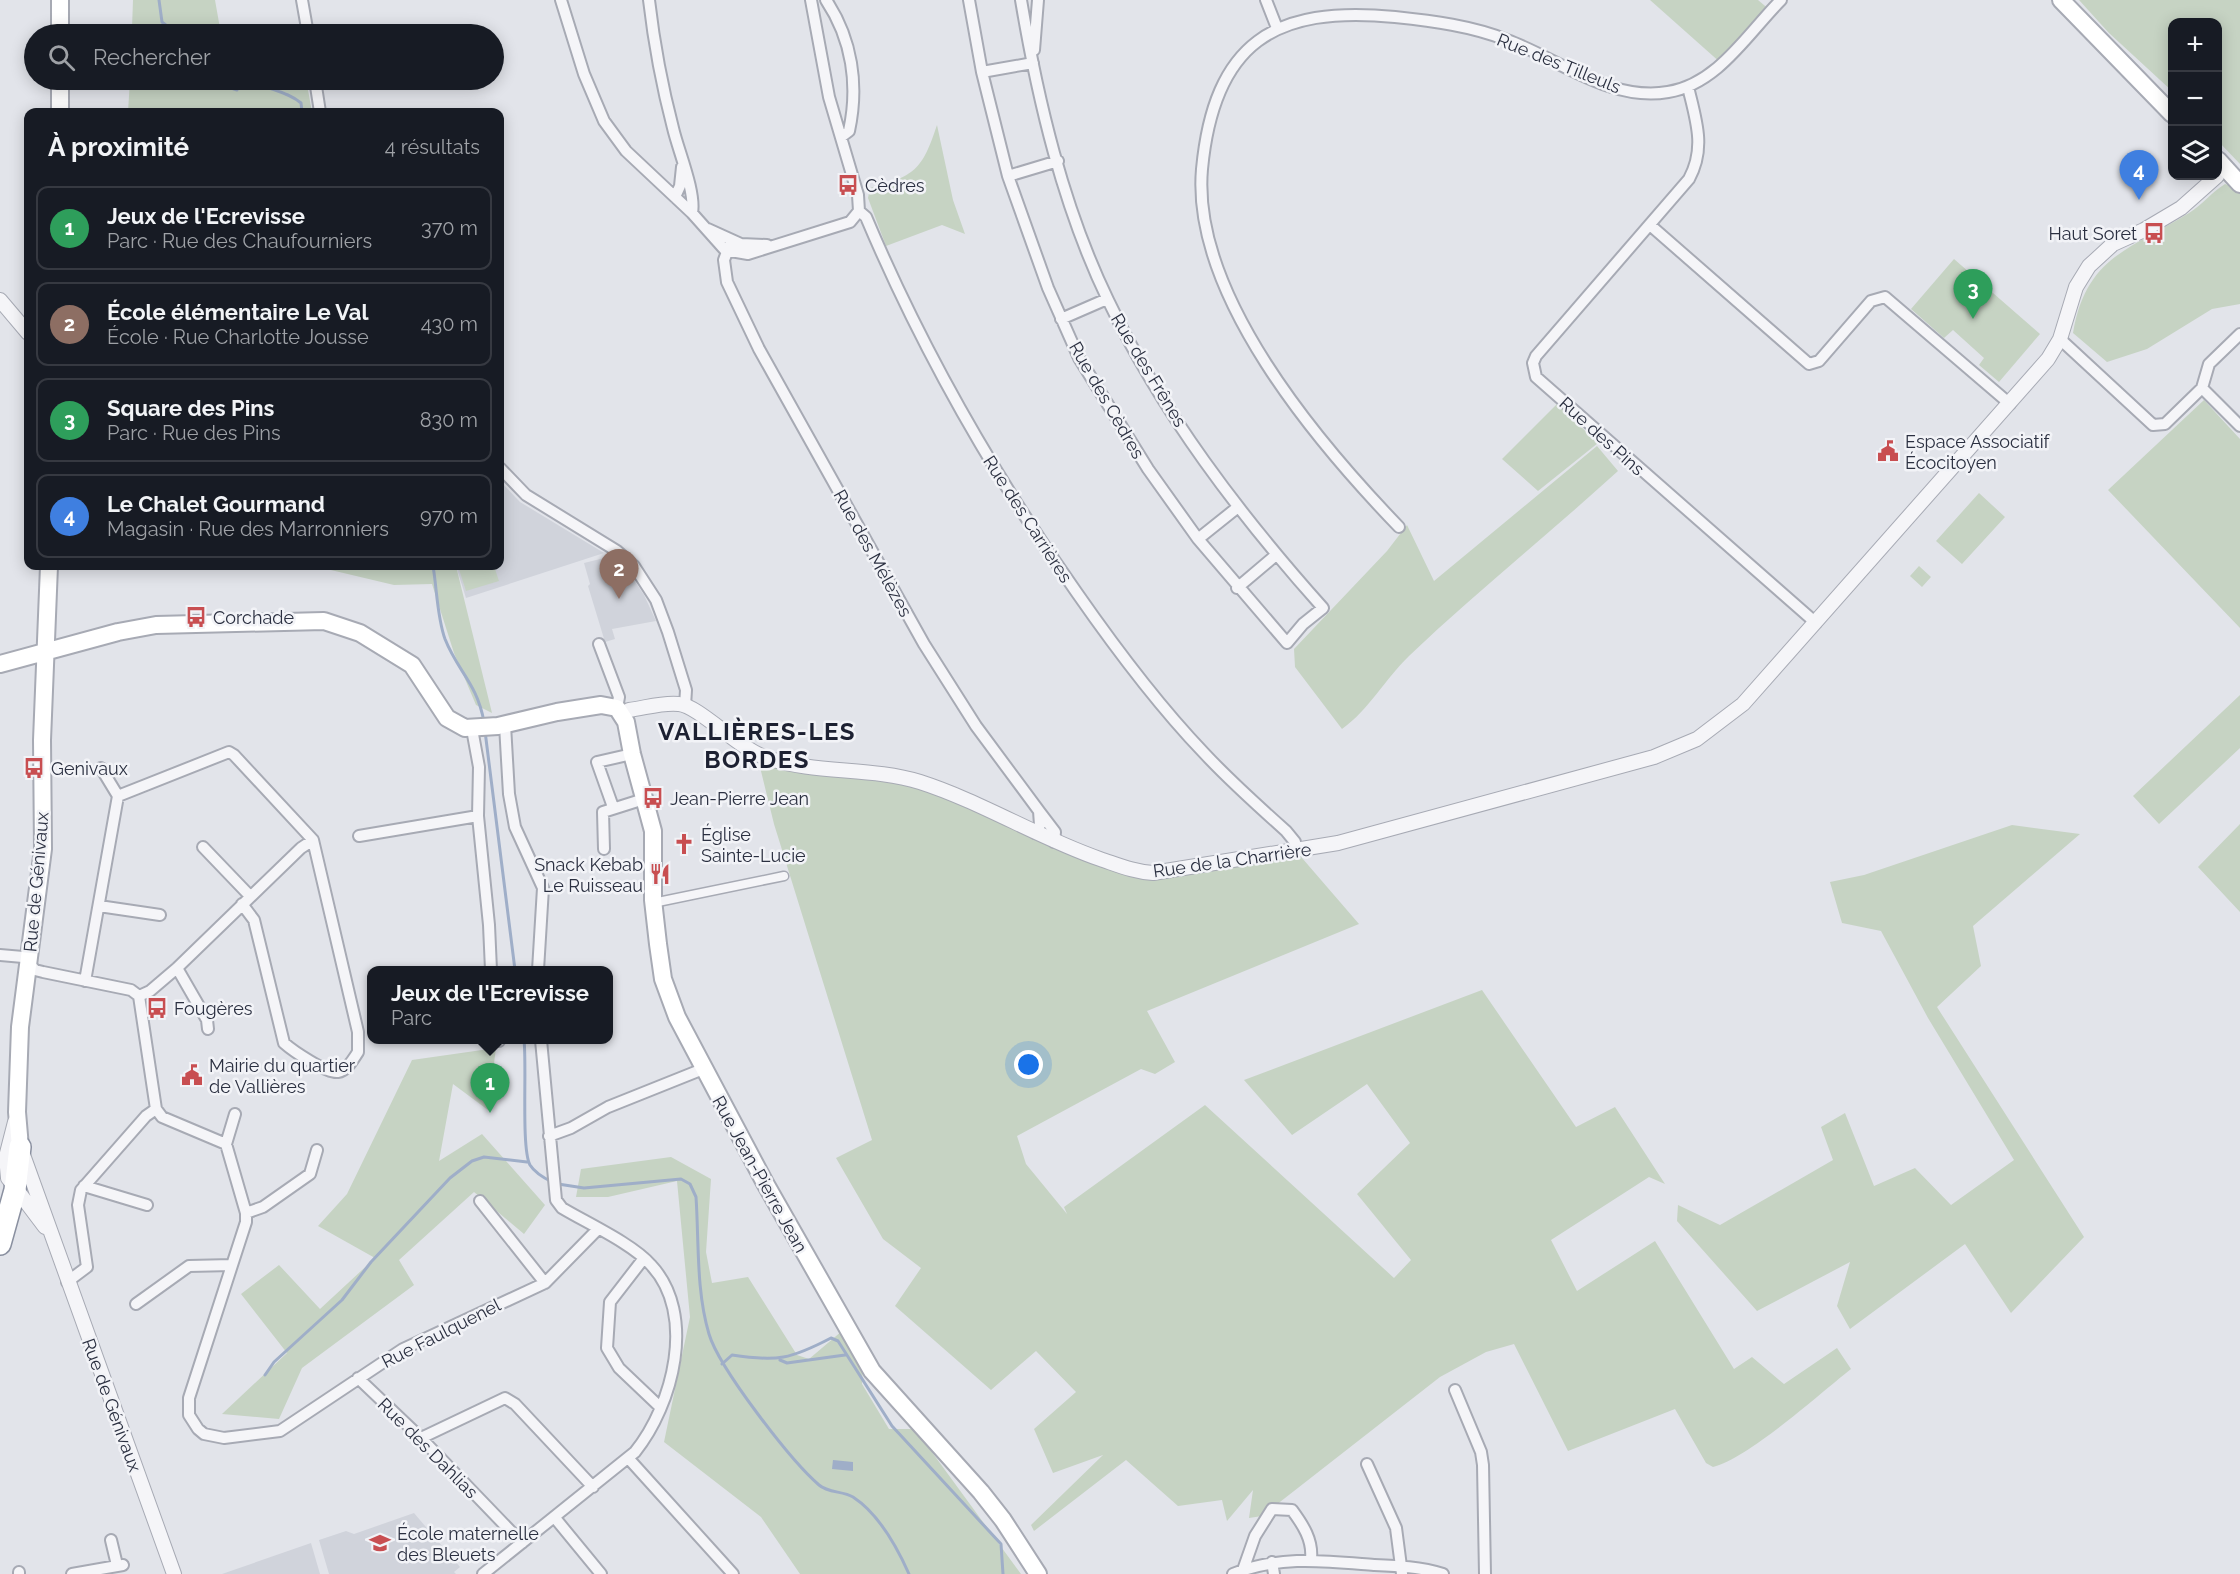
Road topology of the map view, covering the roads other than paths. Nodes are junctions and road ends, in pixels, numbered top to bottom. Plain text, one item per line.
1 (60, 0) edge
2 (302, 0) edge
3 (561, 0) edge
4 (649, 0) edge
5 (811, 0) edge
6 (826, 0) edge
7 (969, 0) edge
8 (1022, 0) edge
9 (1038, 0) edge
10 (1266, 0) edge
11 (1781, 0) edge
12 (2061, 0) edge
13 (60, 24) edge
14 (306, 24) edge
15 (1277, 28) junction
16 (1033, 63) junction
17 (982, 72) junction
18 (1688, 87) junction
19 (60, 90) edge
20 (317, 90) edge
21 (60, 108) edge
22 (319, 108) edge
23 (2168, 110) edge
24 (841, 137) junction
25 (1058, 161) junction
26 (682, 167) junction
27 (2222, 172) edge
28 (1008, 176) junction
29 (2209, 180) edge
30 (658, 182) junction
31 (2240, 184) edge
32 (675, 196) junction
33 (859, 211) junction
34 (692, 213) junction
35 (1650, 225) junction
36 (733, 247) junction
37 (1107, 299) junction
38 (0, 300) edge
39 (1061, 319) junction
40 (24, 327) edge
41 (2240, 334) edge
42 (2060, 339) junction
43 (2202, 388) junction
44 (2010, 404) junction
45 (2240, 426) edge
46 (504, 472) edge
47 (1238, 507) junction
48 (1399, 527) dead end
49 (1197, 539) junction
50 (1276, 555) junction
51 (49, 570) edge
52 (1237, 588) junction
53 (1323, 608) joint
54 (48, 614) junction
55 (1816, 623) junction
56 (77, 643) junction
57 (599, 644) dead end
58 (46, 652) junction
59 (0, 664) edge
60 (686, 706) junction
61 (620, 711) junction
62 (501, 725) junction
63 (474, 729) junction
64 (632, 754) junction
65 (101, 768) dead end
66 (118, 796) junction
67 (644, 799) junction
68 (614, 807) junction
69 (1039, 811) junction
70 (478, 816) junction
71 (1035, 833) junction
72 (359, 836) dead end
73 (313, 840) junction
74 (1054, 842) junction
75 (203, 847) dead end
76 (604, 849) dead end
77 (1296, 851) junction
78 (784, 876) dead end
79 (246, 900) junction
80 (653, 903) junction
81 (99, 906) junction
82 (160, 915) dead end
83 (0, 956) edge
84 (29, 963) junction
85 (491, 966) edge
86 (538, 966) edge
87 (177, 968) junction
88 (85, 981) junction
89 (139, 996) junction
90 (208, 1029) dead end
91 (542, 1044) edge
92 (703, 1069) junction
93 (156, 1109) junction
94 (17, 1112) junction
95 (236, 1114) dead end
96 (549, 1136) junction
97 (226, 1144) junction
98 (20, 1147) junction
99 (317, 1150) dead end
100 (84, 1186) junction
101 (15, 1190) junction
102 (480, 1201) dead end
103 (147, 1205) dead end
104 (246, 1213) junction
105 (598, 1229) junction
106 (51, 1236) junction
107 (0, 1244) edge
108 (644, 1258) junction
109 (232, 1265) junction
110 (67, 1282) junction
111 (545, 1282) junction
112 (135, 1304) dead end
113 (358, 1378) junction
114 (1455, 1390) dead end
115 (660, 1407) junction
116 (421, 1438) junction
117 (628, 1459) junction
118 (1368, 1464) dead end
119 (593, 1487) junction
120 (555, 1518) junction
121 (111, 1540) dead end
122 (522, 1543) junction
123 (1311, 1560) junction
124 (1272, 1562) junction
125 (1340, 1562) junction
126 (1402, 1570) edge
127 (1238, 1572) edge
128 (72, 1574) edge
129 (174, 1574) edge
130 (483, 1574) edge
131 (601, 1574) edge
132 (733, 1574) edge
133 (1038, 1574) edge
134 (1274, 1574) edge
135 (1338, 1574) edge
136 (1443, 1574) edge
137 (1485, 1574) edge

1 - 13 main road
2 - 14 street
3 - 30 street
4 - 26 street
5 - 24 street, Rue des Carrières
6 - 24 street
7 - 17 street, Rue des Cèdres
8 - 9 street, Rue des Frênes
8 - 16 street, Rue des Frênes
9 - 16 street, Rue des Frênes
10 - 15 street
11 - 18 street, Rue des Tilleuls
12 - 23 main road
15 - 18 street, Rue des Tilleuls
15 - 48 street, Rue des Tilleuls
16 - 17 street
16 - 25 street, Rue des Frênes
17 - 28 street, Rue des Cèdres
18 - 35 street, Rue des Pins
19 - 21 main road
20 - 22 street
24 - 33 street, Rue des Carrières
25 - 28 street
25 - 37 street, Rue des Frênes
26 - 30 street
26 - 32 street
26 - 34 street
27 - 31 main road
28 - 39 street, Rue des Cèdres
29 - 42 street, Rue de la Charrière
30 - 32 street
32 - 34 street
33 - 36 street
33 - 77 street, Rue des Carrières
34 - 36 street
35 - 44 street
35 - 55 street, Rue des Pins
36 - 69 street, Rue des Mélèzes
37 - 39 street
37 - 47 street, Rue des Frênes
38 - 40 street
39 - 49 street, Rue des Cèdres
41 - 43 street
42 - 43 street
42 - 44 street, Rue de la Charrière
43 - 45 street
44 - 55 street, Rue de la Charrière
46 - 60 street
47 - 49 street
47 - 50 street, Rue des Frênes
49 - 52 street, Rue des Cèdres
50 - 52 street
50 - 53 street, Rue des Frênes
51 - 54 main road, Rue de Génivaux
52 - 53 street, Rue des Cèdres
54 - 56 main road
54 - 58 main road, Rue de Génivaux
55 - 77 street, Rue de la Charrière
56 - 58 main road
56 - 63 main road
57 - 61 street
58 - 59 main road
58 - 84 main road, Rue de Génivaux
60 - 61 street
60 - 71 street, Rue de la Charrière
61 - 62 main road
61 - 64 main road, Rue Jean-Pierre Jean
62 - 63 main road
62 - 86 street
63 - 70 street
64 - 67 main road, Rue Jean-Pierre Jean
64 - 68 street
65 - 66 street
66 - 73 street
66 - 81 street
67 - 68 street
67 - 80 main road, Rue Jean-Pierre Jean
68 - 76 street
69 - 71 street
69 - 74 street, Rue des Mélèzes
70 - 72 street
70 - 85 street
71 - 74 street, Rue de la Charrière
73 - 79 street
73 - 79 street
74 - 77 street, Rue de la Charrière
75 - 79 street
78 - 80 street
79 - 87 street
80 - 92 main road, Rue Jean-Pierre Jean
81 - 82 street
81 - 88 street
83 - 84 street
84 - 88 street
84 - 94 main road, Rue de Génivaux
87 - 89 street
87 - 90 street
88 - 89 street
89 - 93 street
91 - 96 street
92 - 96 street
92 - 133 main road, Rue Jean-Pierre Jean
93 - 97 street
93 - 100 street
94 - 98 main road, Rue de Génivaux
94 - 101 street, Rue de Génivaux
95 - 97 street
96 - 105 street
97 - 104 street
98 - 101 highway
98 - 106 street, Rue de Génivaux
99 - 104 street
100 - 103 street
100 - 110 street
101 - 106 street, Rue de Génivaux
101 - 107 highway
102 - 111 street
104 - 109 street
105 - 108 street
105 - 111 street, Rue Faulquenel
106 - 110 street, Rue de Génivaux
108 - 115 street
108 - 115 street
109 - 112 street
109 - 113 street, Rue Faulquenel
110 - 129 street, Rue de Génivaux
111 - 113 street, Rue Faulquenel
113 - 116 street, Rue des Dahlias
114 - 137 street
115 - 117 street
116 - 119 street
116 - 122 street, Rue des Dahlias
117 - 119 street
117 - 132 street
118 - 126 street
119 - 120 street
120 - 122 street
120 - 131 street
121 - 128 street
122 - 130 street
123 - 124 street
123 - 125 street
123 - 127 street
124 - 127 street
124 - 134 street
125 - 126 street
125 - 135 street
126 - 136 street

